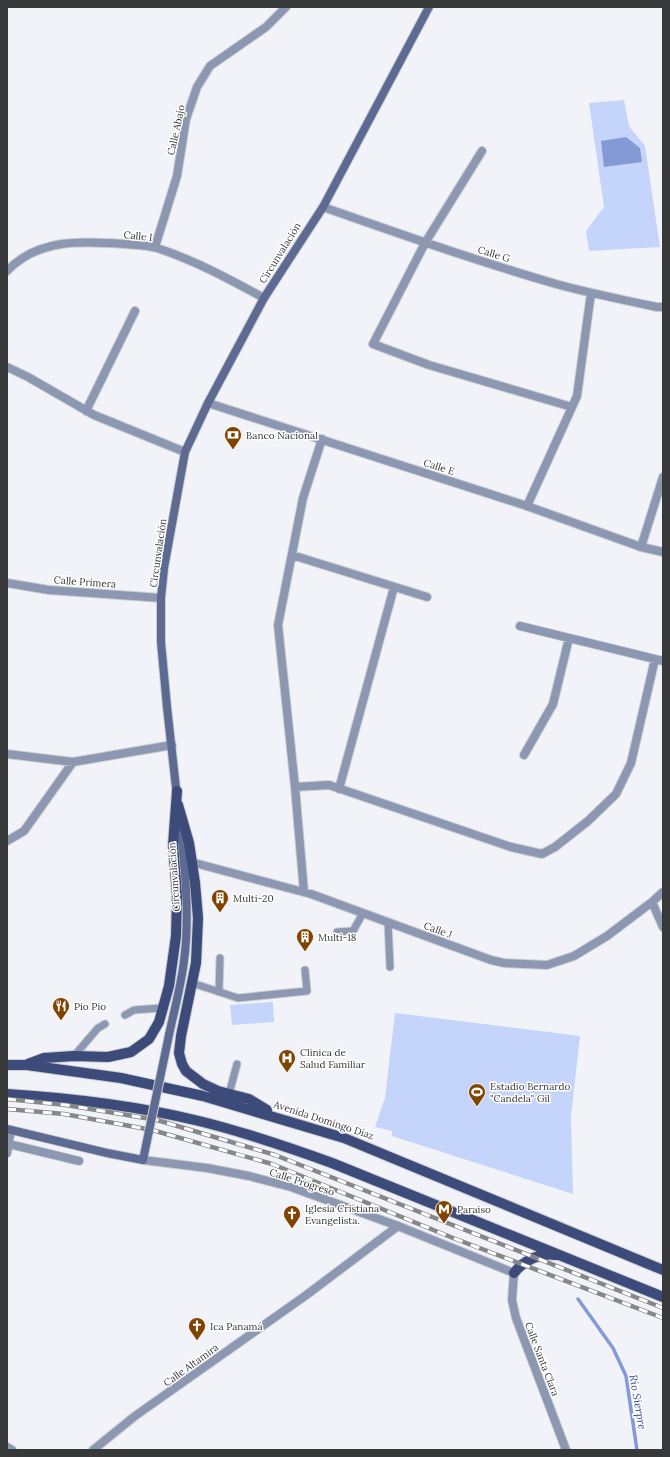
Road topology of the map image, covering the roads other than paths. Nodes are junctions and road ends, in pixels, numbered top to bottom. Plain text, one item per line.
1 (286, 7) edge
2 (429, 7) edge
3 (482, 151) dead end
4 (323, 207) junction
5 (425, 242) junction
6 (155, 247) junction
7 (7, 271) edge
8 (590, 293) junction
9 (264, 298) junction
10 (663, 307) edge
11 (135, 311) dead end
12 (7, 367) edge
13 (208, 403) junction
14 (572, 407) junction
15 (86, 410) junction
16 (322, 440) junction
17 (185, 452) junction
18 (663, 477) edge
19 (660, 498) edge
20 (527, 506) junction
21 (641, 547) junction
22 (663, 552) edge
23 (292, 555) junction
24 (7, 583) edge
25 (394, 587) junction
26 (162, 598) junction
27 (427, 598) dead end
28 (520, 626) dead end
29 (569, 638) junction
30 (659, 660) edge
31 (172, 745) junction
32 (7, 754) edge
33 (524, 755) dead end
34 (73, 762) junction
35 (295, 787) junction
36 (339, 789) junction
37 (177, 791) junction
38 (178, 805) junction
39 (7, 841) edge
40 (191, 862) junction
41 (304, 892) junction
42 (663, 892) edge
43 (652, 902) junction
44 (363, 913) junction
45 (388, 922) junction
46 (663, 927) edge
47 (337, 932) dead end
48 (220, 958) dead end
49 (390, 967) dead end
50 (304, 970) dead end
51 (192, 983) junction
52 (219, 992) junction
53 (162, 1008) junction
54 (125, 1015) dead end
55 (105, 1024) dead end
56 (74, 1056) junction
57 (7, 1064) edge
58 (27, 1064) junction
59 (237, 1064) dead end
60 (7, 1094) edge
61 (228, 1094) junction
62 (277, 1117) junction
63 (9, 1130) edge
64 (8, 1148) edge
65 (143, 1160) junction
66 (79, 1161) dead end
67 (398, 1226) junction
68 (567, 1258) junction
69 (663, 1270) edge
70 (514, 1274) junction
71 (663, 1297) edge
72 (7, 1447) edge
73 (12, 1450) edge
74 (93, 1450) edge
75 (566, 1450) edge

1 - 6 street, Calle Abajo
2 - 4 main road, Circunvalación
3 - 5 street
4 - 5 street, Calle G
4 - 9 main road, Circunvalación
5 - 8 street, Calle G
5 - 14 street
6 - 7 street, Calle I
6 - 9 street, Calle I
8 - 10 street, Calle G
8 - 14 street
9 - 13 main road, Circunvalación
11 - 15 street
12 - 15 street
13 - 16 street, Calle E
13 - 17 main road, Circunvalación
14 - 20 street
15 - 17 street
16 - 20 street, Calle E
16 - 23 street
17 - 26 main road, Circunvalación
18 - 19 street
19 - 21 street
20 - 21 street, Calle E
21 - 22 street, Calle E
23 - 25 street
23 - 35 street
24 - 26 street, Calle Primera
25 - 27 street
25 - 36 street
26 - 31 main road, Circunvalación
28 - 29 street
29 - 30 street
29 - 33 street
30 - 36 street
31 - 34 street
31 - 37 main road, Circunvalación
32 - 34 street
34 - 39 street
35 - 36 street
35 - 41 street
37 - 38 main road, Circunvalación
37 - 53 main road
38 - 40 main road
38 - 65 main road, Circunvalación, bridge
40 - 41 street, Calle J
40 - 51 main road
41 - 44 street, Calle J
42 - 43 street, Calle J
43 - 45 street, Calle J
43 - 46 street
44 - 45 street, Calle J
44 - 47 lane
45 - 49 lane
48 - 52 lane
50 - 52 lane
51 - 52 lane
51 - 61 main road
53 - 54 lane
53 - 56 main road
55 - 56 lane
56 - 58 main road
57 - 58 main road, Avenida Domingo Díaz
58 - 62 main road, Avenida Domingo Díaz
59 - 61 lane
60 - 68 main road
61 - 62 main road
62 - 69 main road, Avenida Domingo Díaz
63 - 64 street
63 - 65 main road
64 - 66 street
65 - 67 street, Calle Progreso
67 - 70 street, Calle Progreso
67 - 74 street, Calle Altamira
68 - 70 main road
68 - 71 main road
70 - 75 street, Calle Santa Clara
72 - 73 street

